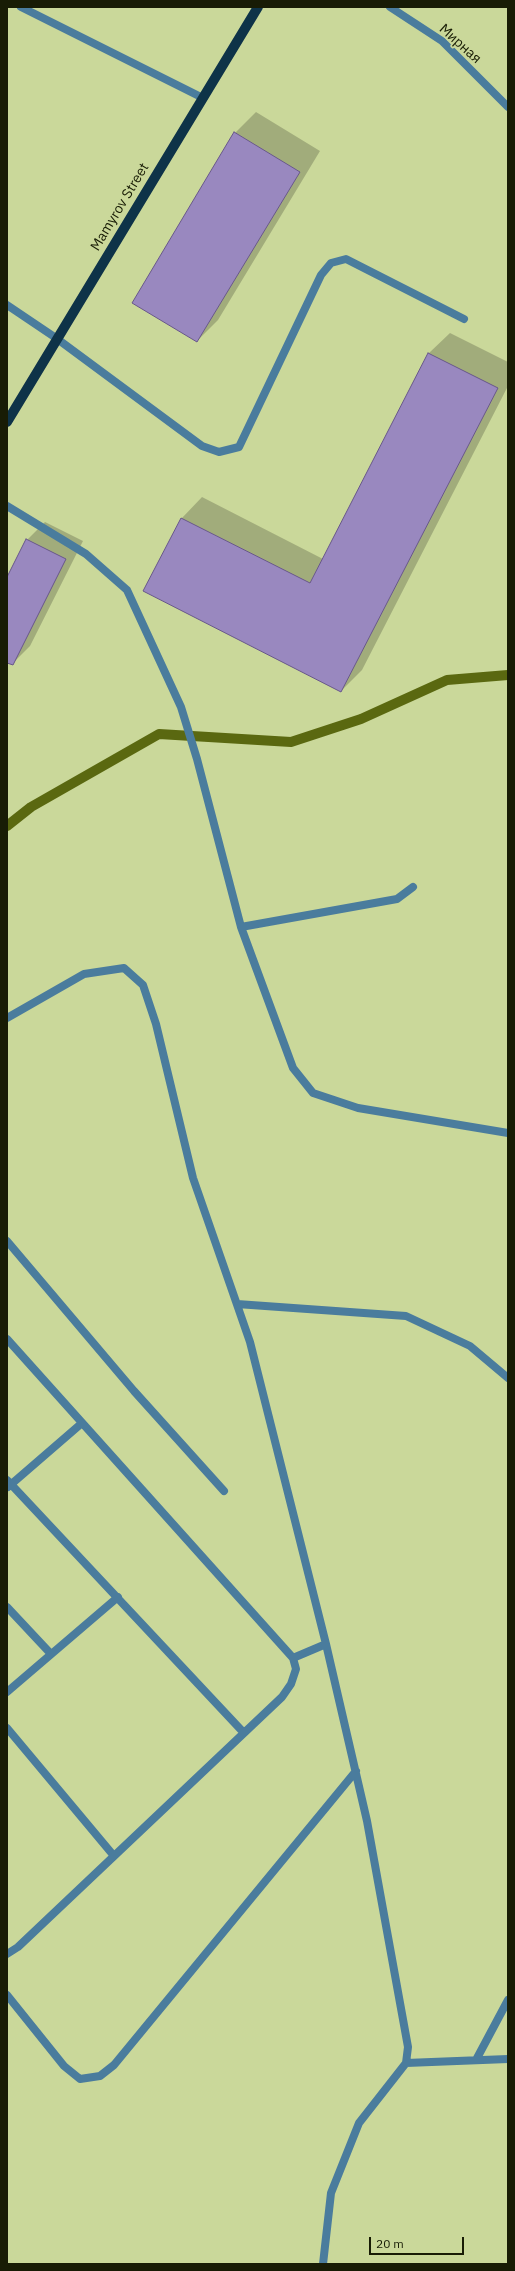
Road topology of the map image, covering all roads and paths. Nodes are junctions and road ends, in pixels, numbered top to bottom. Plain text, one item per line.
1 (21, 7) edge
2 (258, 7) edge
3 (390, 7) edge
4 (202, 98) junction
5 (508, 107) edge
6 (7, 305) edge
7 (464, 319) dead end
8 (56, 338) junction
9 (7, 422) edge
10 (7, 506) edge
11 (413, 887) dead end
12 (241, 927) junction
13 (7, 1018) edge
14 (508, 1133) edge
15 (7, 1241) edge
16 (237, 1304) junction
17 (7, 1339) edge
18 (508, 1378) edge
19 (82, 1423) junction
20 (8, 1484) edge
21 (224, 1490) dead end
22 (118, 1597) junction
23 (7, 1607) edge
24 (326, 1644) junction
25 (51, 1654) junction
26 (293, 1658) junction
27 (7, 1692) edge
28 (7, 1728) edge
29 (244, 1733) junction
30 (356, 1771) junction
31 (114, 1856) junction
32 (7, 1954) edge
33 (7, 1995) edge
34 (508, 2000) edge
35 (508, 2059) edge
36 (476, 2060) junction
37 (406, 2063) junction
38 (323, 2264) edge

1 - 4 street
2 - 4 main road, Mamyrov Street
3 - 5 street, Мирная
4 - 8 main road, Mamyrov Street
6 - 8 street
7 - 8 street
8 - 9 main road, Mamyrov Street
10 - 12 street
11 - 12 street
12 - 14 street
13 - 16 street
15 - 21 street
16 - 18 street
16 - 24 street
17 - 19 street
19 - 20 street
19 - 26 street
20 - 22 street
22 - 25 street
22 - 29 street
23 - 25 street
24 - 26 street
24 - 30 street
25 - 27 street
26 - 29 street
28 - 31 street
29 - 31 street
30 - 33 street
30 - 37 street
31 - 32 street
34 - 36 street
35 - 36 street
36 - 37 street
37 - 38 street

